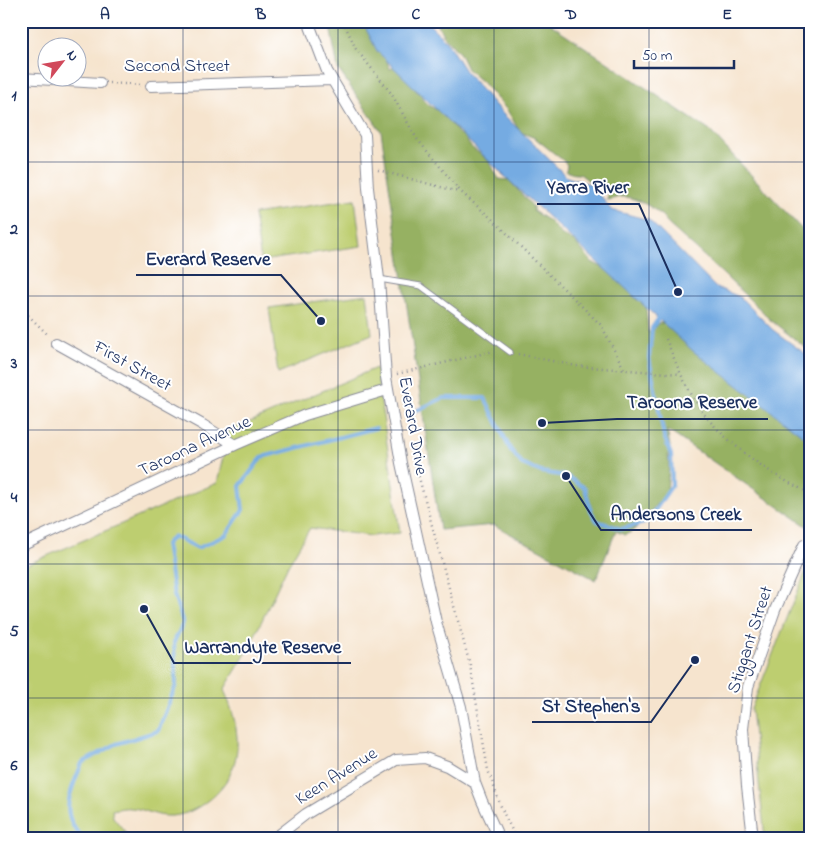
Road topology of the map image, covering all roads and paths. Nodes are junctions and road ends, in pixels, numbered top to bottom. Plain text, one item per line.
1 (308, 21) edge
2 (342, 21) edge
3 (21, 78) edge
4 (332, 80) junction
5 (100, 83) joint
6 (151, 86) joint
7 (368, 168) junction
8 (461, 192) junction
9 (379, 279) junction
10 (21, 308) edge
11 (666, 339) dead end
12 (56, 343) joint
13 (507, 350) junction
14 (624, 369) junction
15 (680, 374) junction
16 (386, 377) junction
17 (388, 390) junction
18 (410, 444) dead end
19 (235, 445) junction
20 (811, 493) edge
21 (804, 545) dead end
22 (21, 546) edge
23 (476, 783) junction
24 (275, 838) edge
25 (499, 838) edge
26 (516, 838) edge
27 (753, 838) edge

1 - 4 street, Everard Drive
2 - 8 path
3 - 5 street, Second Street
4 - 6 street, Second Street
4 - 7 street, Everard Drive
5 - 6 path, Second Street
7 - 8 path
7 - 9 street, Everard Drive
8 - 14 path
9 - 13 lane
9 - 16 street, Everard Drive
10 - 12 path
11 - 15 path
12 - 19 street, First Street
13 - 14 path
13 - 16 path
14 - 15 path
15 - 20 path
16 - 17 street, Everard Drive
17 - 19 street, Taroona Avenue
17 - 23 street, Everard Drive
18 - 26 path
19 - 22 street, Taroona Avenue
21 - 27 street, Stiggant Street
23 - 24 street, Keen Avenue
23 - 25 street, Everard Drive

